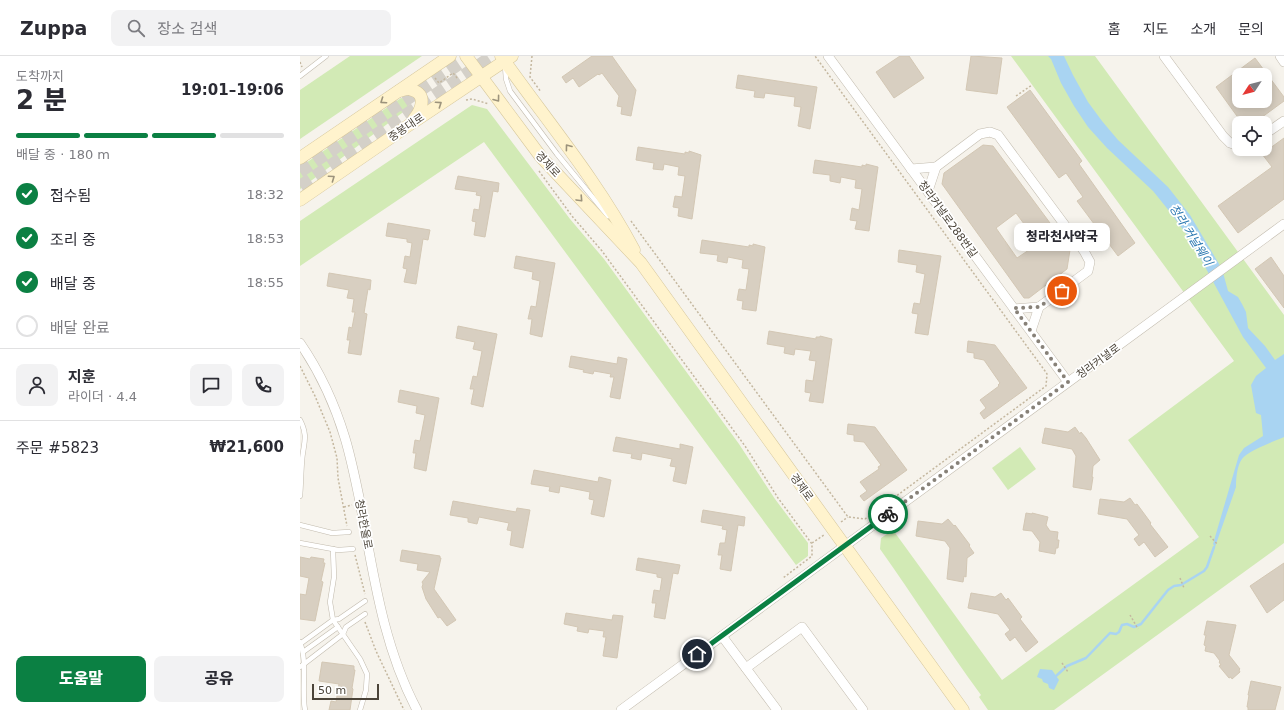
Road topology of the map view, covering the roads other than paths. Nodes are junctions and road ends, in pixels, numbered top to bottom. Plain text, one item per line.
1 (326, 56) edge
2 (450, 56) edge
3 (466, 56) edge
4 (828, 56) edge
5 (1164, 56) edge
6 (1280, 56) edge
7 (506, 58) edge
8 (1284, 62) edge
9 (300, 76) edge
10 (481, 77) junction
11 (398, 91) junction
12 (1284, 121) edge
13 (406, 127) junction
14 (1272, 129) edge
15 (1232, 144) edge
16 (300, 158) edge
17 (936, 167) junction
18 (911, 169) junction
19 (928, 191) junction
20 (300, 200) edge
21 (1284, 224) edge
22 (641, 263) junction
23 (1039, 307) junction
24 (1014, 308) junction
25 (1030, 331) junction
26 (300, 343) edge
27 (1068, 382) junction
28 (300, 420) edge
29 (300, 496) edge
30 (300, 525) edge
31 (349, 532) road end
32 (300, 543) edge
33 (845, 546) junction
34 (333, 549) junction
35 (353, 549) road end
36 (365, 601) road end
37 (365, 614) road end
38 (333, 620) junction
39 (338, 627) junction
40 (316, 633) junction
41 (343, 634) junction
42 (722, 636) junction
43 (321, 640) junction
44 (300, 644) edge
45 (326, 647) junction
46 (303, 652) junction
47 (302, 665) edge
48 (746, 668) junction
49 (305, 710) edge
50 (360, 710) edge
51 (417, 710) edge
52 (621, 710) edge
53 (777, 710) edge
54 (863, 710) edge
55 (963, 710) edge

1 - 9 lane
2 - 11 main road
3 - 10 main road, 경제로
4 - 18 street, 청라커낼로288번길
5 - 15 street
6 - 8 street
7 - 10 main road, 중봉대로
22 -> 7 main road, 경제로
13 -> 10 main road, 중봉대로
10 -> 22 main road, 경제로
11 - 13 main road
11 -> 16 main road
12 - 14 street
20 -> 13 main road, 중봉대로
17 - 18 street
17 - 19 street
17 - 23 street, 청라커낼로288번길
18 - 19 street, 청라커낼로288번길
19 - 24 street, 청라커낼로288번길
21 - 27 street, 청라커낼로
22 - 33 main road, 경제로
23 - 24 street
23 - 25 street
24 - 25 street, 청라커낼로288번길
25 - 27 street, 청라커낼로288번길
26 - 51 street, 청라한울로
27 - 33 street, 청라커낼로
28 - 29 lane
30 - 31 lane
32 - 34 lane
33 - 42 street, 청라커낼로
33 - 55 main road, 경제로
34 - 35 lane
34 - 38 lane
36 - 38 lane
37 - 41 lane
38 - 39 lane
38 - 40 lane
39 - 41 lane
39 - 43 lane
40 - 43 lane
40 - 44 lane
41 - 45 lane
41 - 50 lane
42 - 48 street
42 - 52 street, 청라커낼로
43 - 45 lane
43 - 46 lane
44 - 46 lane
45 - 47 lane
46 - 47 lane
47 - 49 lane
48 - 53 street
48 - 54 street

